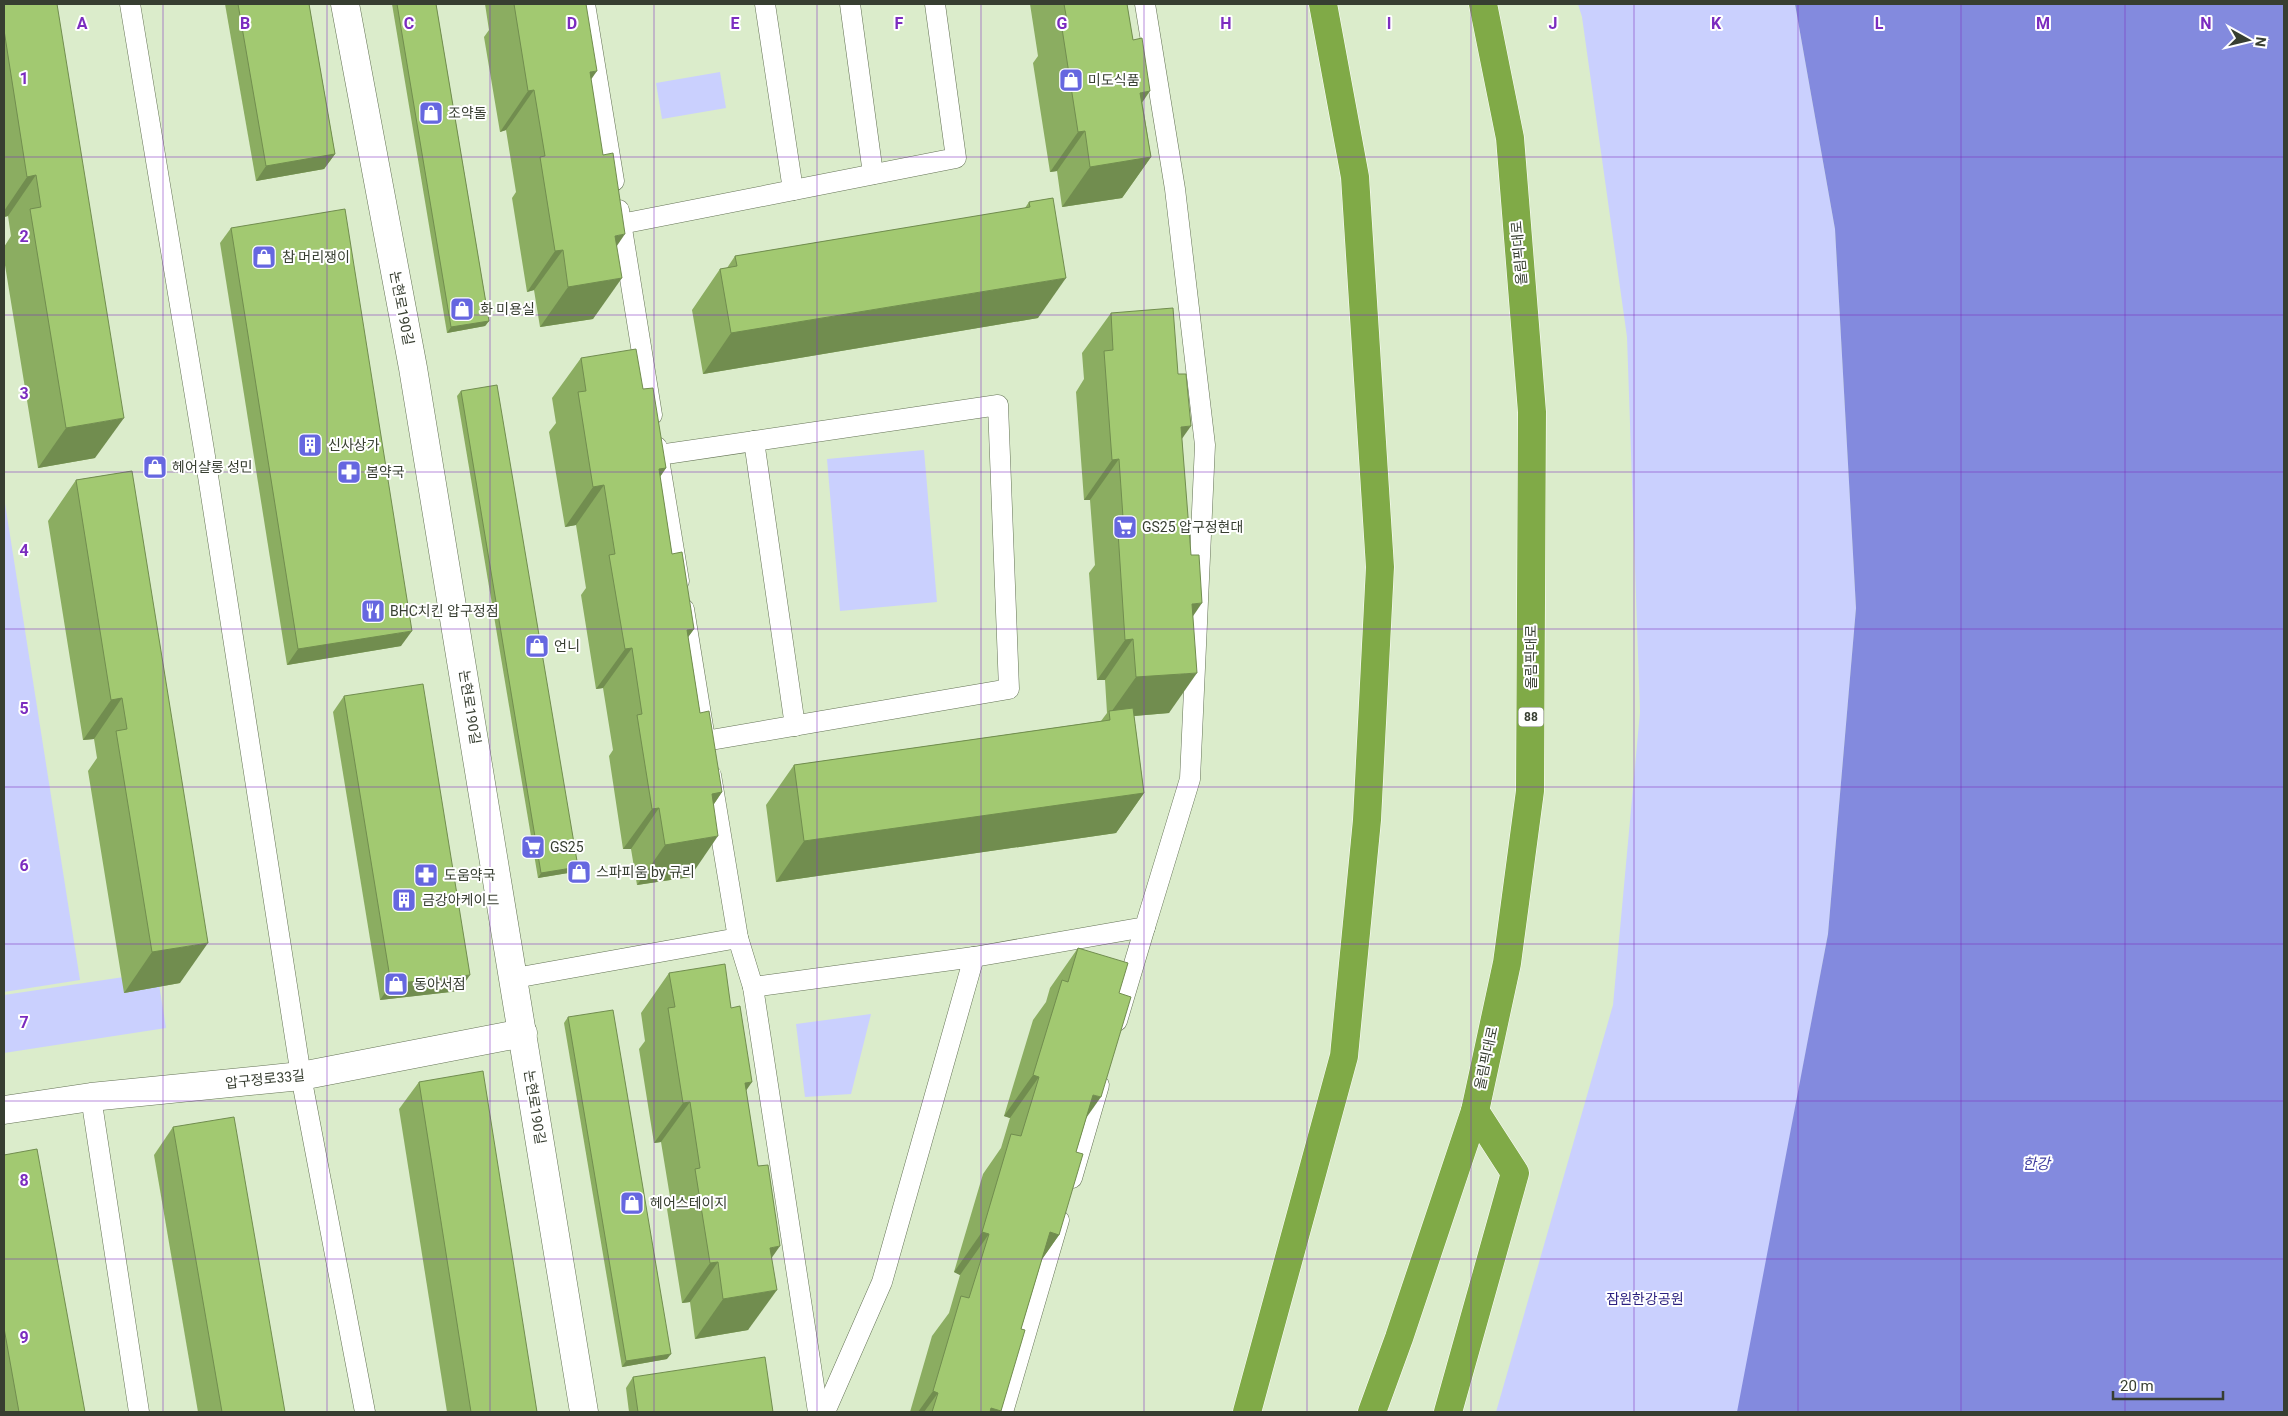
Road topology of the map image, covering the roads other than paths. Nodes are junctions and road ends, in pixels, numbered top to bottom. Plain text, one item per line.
1 (130, 4) edge
2 (345, 4) edge
3 (585, 4) edge
4 (765, 4) edge
5 (850, 4) edge
6 (934, 4) edge
7 (1145, 4) edge
8 (1322, 4) edge
9 (1483, 4) edge
10 (873, 174) junction
11 (793, 190) junction
12 (621, 224) junction
13 (754, 442) junction
14 (659, 455) junction
15 (795, 726) junction
16 (705, 741) junction
17 (1145, 927) junction
18 (738, 938) junction
19 (974, 957) junction
20 (515, 978) junction
21 (753, 988) junction
22 (523, 1033) junction
23 (1111, 1041) edge
24 (1103, 1070) edge
25 (301, 1076) junction
26 (91, 1097) junction
27 (4, 1110) edge
28 (1475, 1111) junction
29 (139, 1412) edge
30 (365, 1412) edge
31 (584, 1412) edge
32 (818, 1412) edge
33 (825, 1412) edge
34 (1003, 1412) edge
35 (1247, 1412) edge
36 (1372, 1412) edge
37 (1448, 1412) edge

1 - 25 lane
2 - 20 street, 논현로190길
3 - 12 lane
4 - 11 lane
5 - 10 lane
6 - 10 lane
7 - 17 lane
8 - 35 highway
9 - 28 highway, 올림픽대로 / 88
10 - 11 lane
11 - 12 lane
12 - 14 lane
13 - 14 lane
13 - 15 lane
13 - 15 lane
14 - 16 lane
15 - 16 lane
16 - 18 lane
17 - 19 lane
17 - 23 lane
18 - 20 lane
18 - 21 lane
19 - 21 lane
19 - 33 lane
20 - 22 street, 논현로190길
21 - 32 lane
22 - 25 street, 압구정로33길
22 - 31 street, 논현로190길
24 - 34 lane
25 - 26 street, 압구정로33길
25 - 30 lane
26 - 27 street, 압구정로33길
26 - 29 lane
28 - 36 highway, 올림픽대로 / 88
28 - 37 highway

